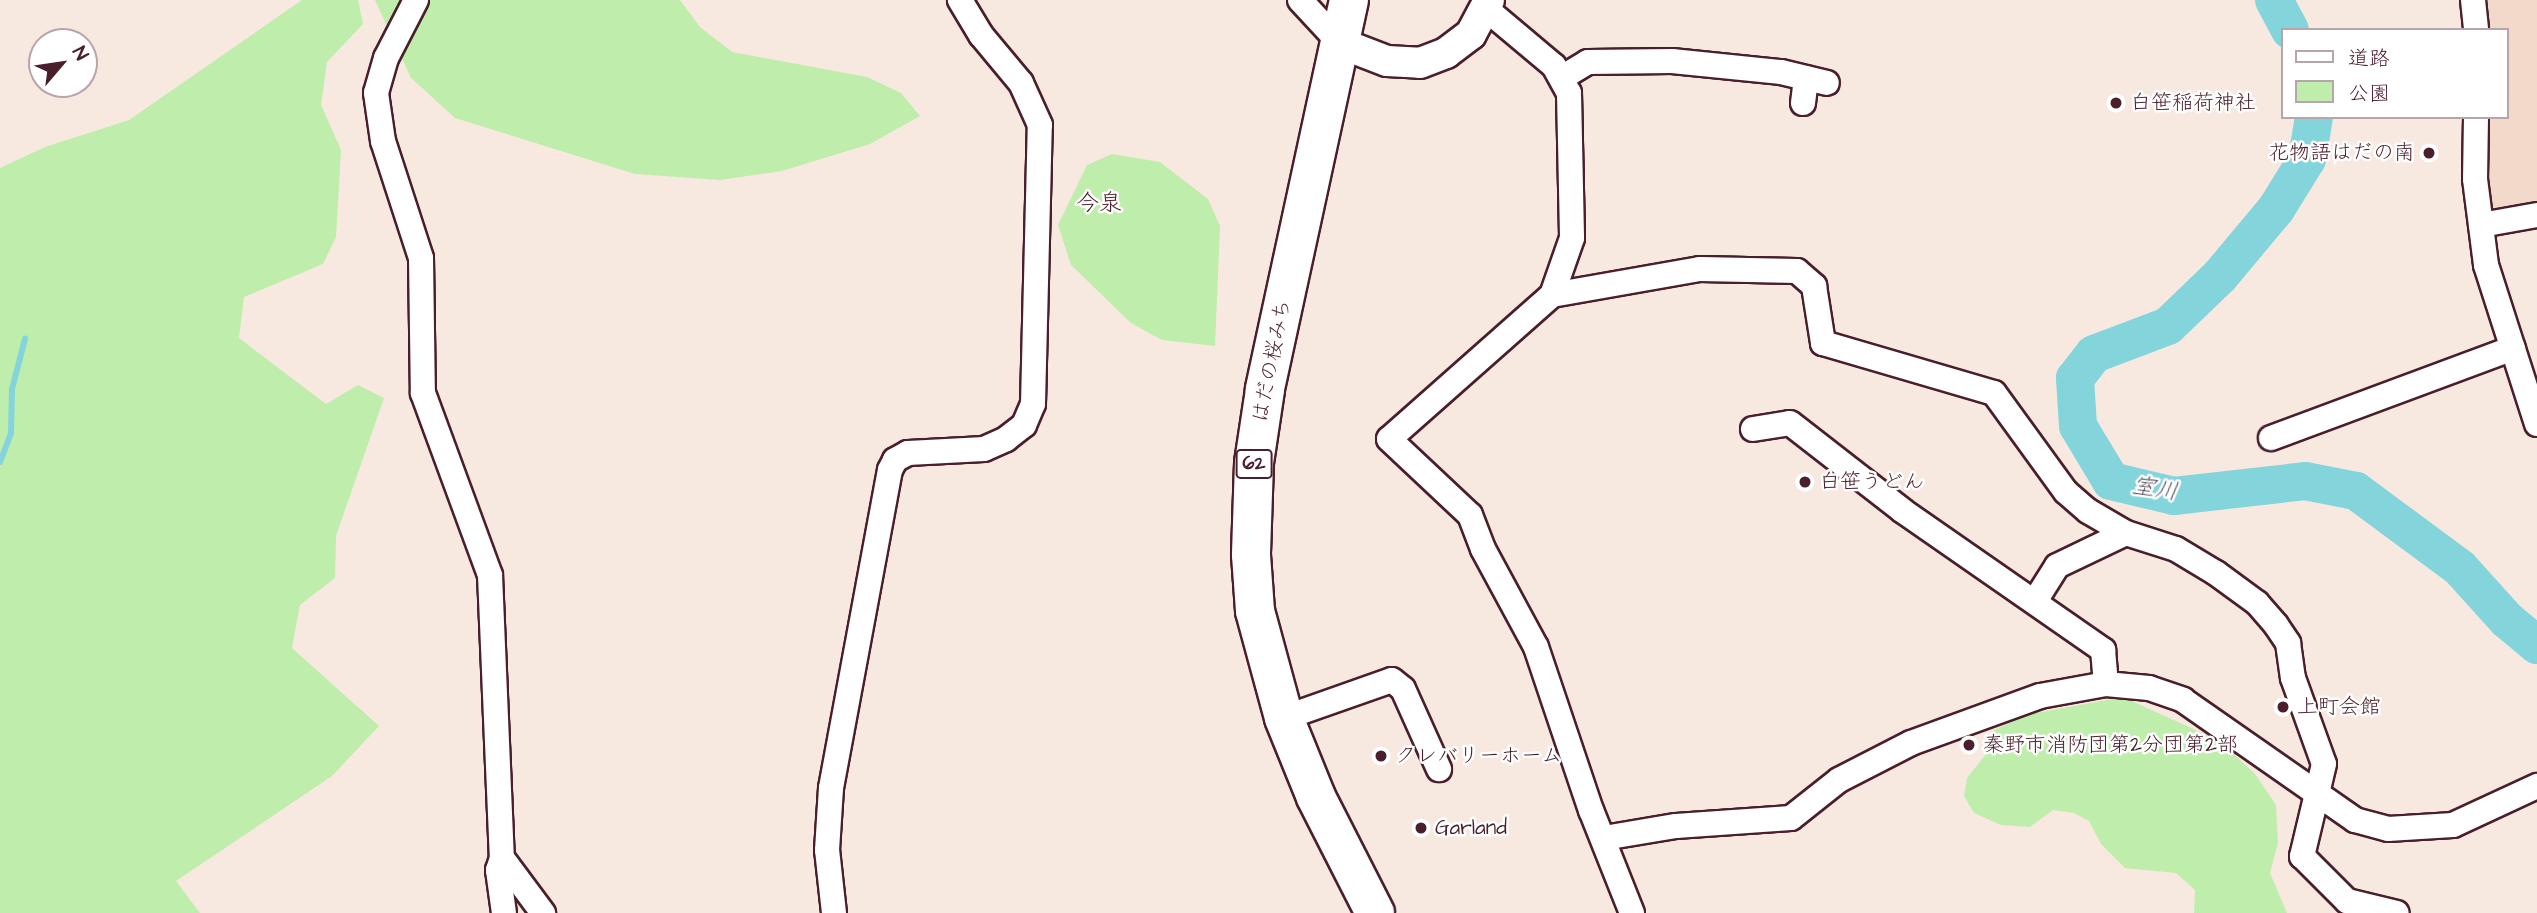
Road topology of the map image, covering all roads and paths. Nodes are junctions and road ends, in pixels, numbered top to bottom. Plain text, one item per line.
1 (416, 0) edge
2 (960, 0) edge
3 (1300, 0) edge
4 (1349, 0) edge
5 (2473, 0) edge
6 (1487, 4) edge
7 (2476, 28) edge
8 (1340, 43) junction
9 (1563, 77) junction
10 (1803, 103) dead end
11 (2476, 119) edge
12 (2537, 215) edge
13 (2482, 225) junction
14 (1552, 295) junction
15 (2513, 348) junction
16 (2537, 424) edge
17 (1753, 429) dead end
18 (2271, 438) dead end
19 (2126, 533) junction
20 (2035, 601) junction
21 (2106, 684) junction
22 (1284, 718) junction
23 (1439, 769) dead end
24 (2537, 786) edge
25 (2319, 797) junction
26 (1604, 838) junction
27 (502, 858) junction
28 (504, 913) edge
29 (543, 913) edge
30 (834, 913) edge
31 (1375, 913) edge
32 (1632, 913) edge
33 (2397, 913) edge

1 - 27 street
2 - 30 street
3 - 8 street
4 - 8 main road, はだの桜みち / 62
5 - 7 street
6 - 8 street
6 - 9 street
8 - 22 main road, はだの桜みち / 62
9 - 10 street
9 - 14 street
11 - 13 street
12 - 13 street
13 - 15 street
14 - 19 street
14 - 26 street
15 - 16 street
15 - 18 street
17 - 20 street
19 - 20 street
19 - 25 street
20 - 21 street
21 - 25 street
21 - 26 street
22 - 23 street
22 - 31 main road, はだの桜みち / 62
24 - 25 street
25 - 33 street
26 - 32 street
27 - 28 street
27 - 29 street

